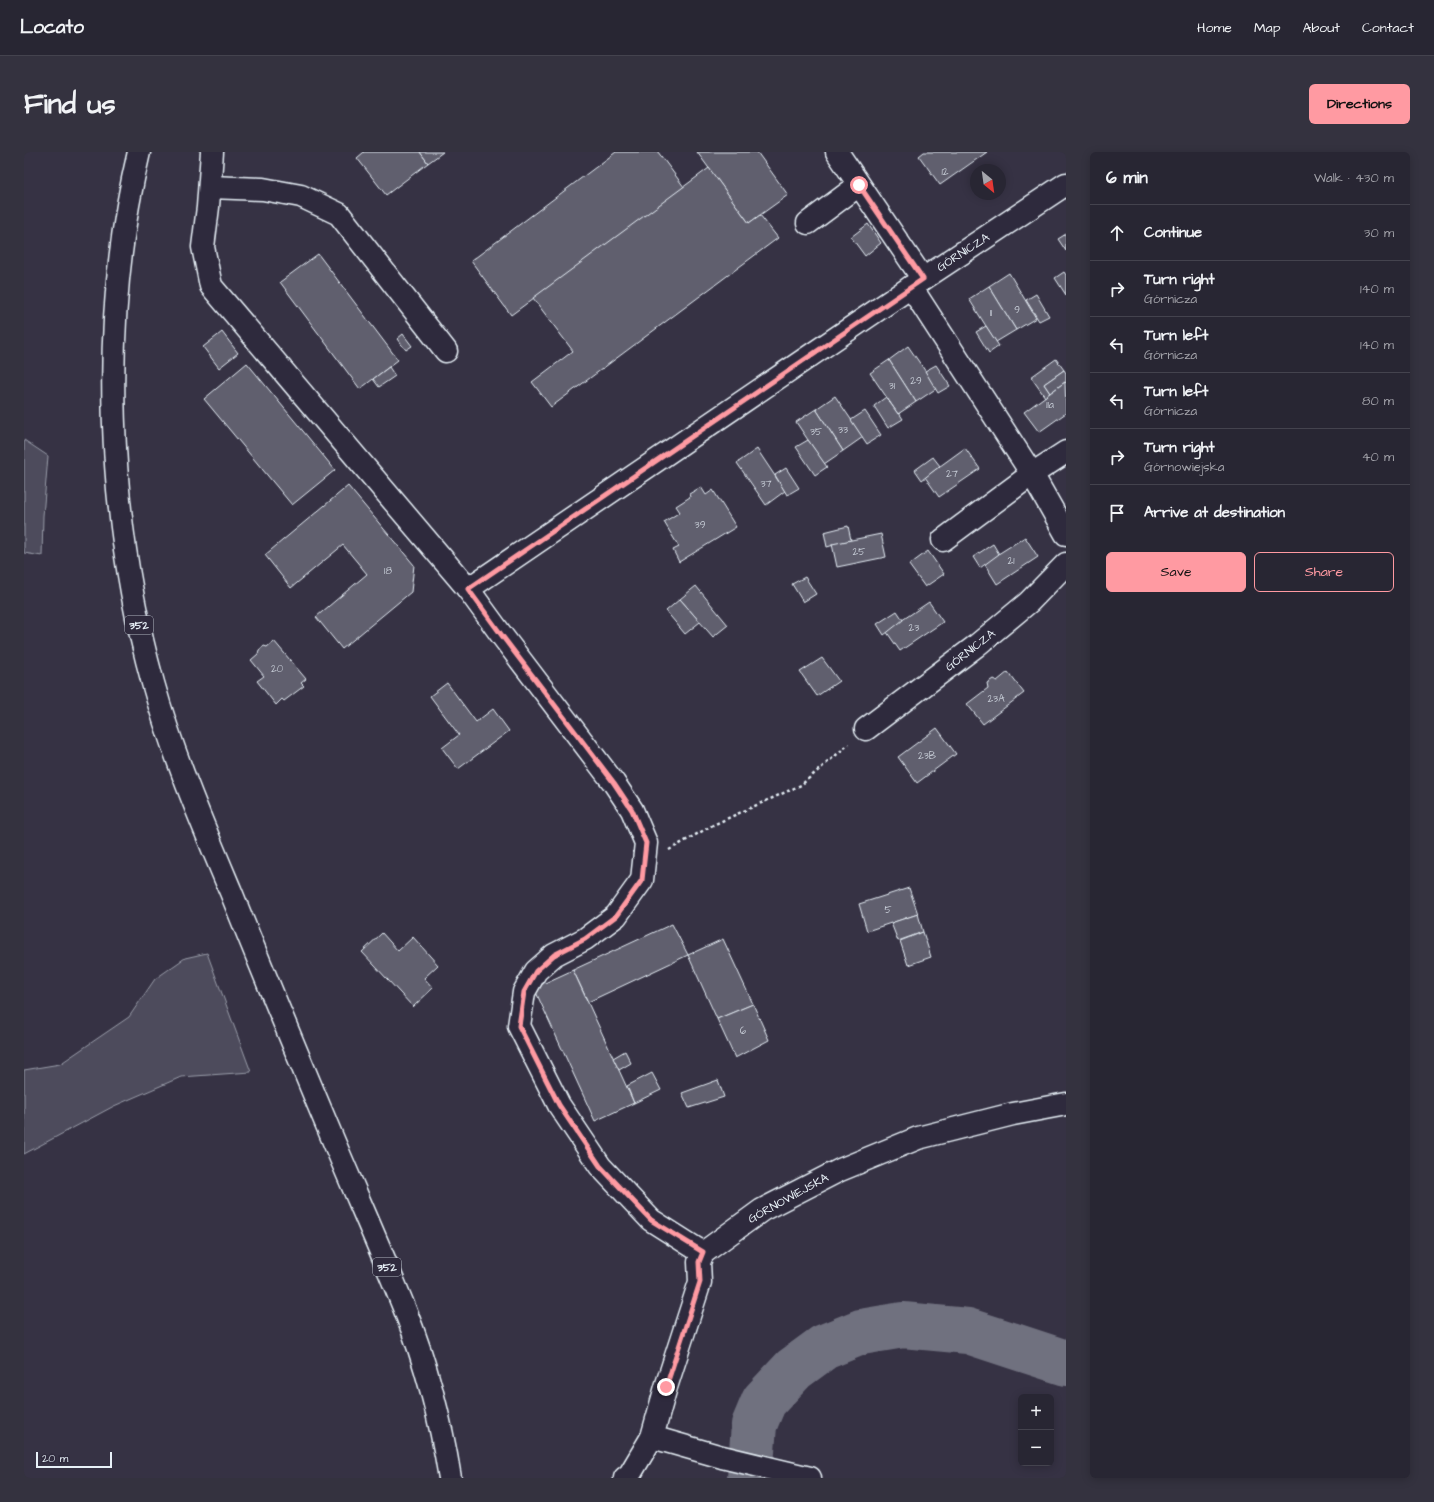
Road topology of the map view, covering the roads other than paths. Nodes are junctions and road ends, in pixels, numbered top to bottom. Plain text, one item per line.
1 (139, 152) edge
2 (212, 152) edge
3 (837, 152) edge
4 (1066, 184) edge
5 (859, 185) junction
6 (210, 187) junction
7 (808, 223) dead end
8 (917, 283) junction
9 (446, 351) dead end
10 (1066, 452) edge
11 (1032, 474) junction
12 (1066, 534) edge
13 (943, 540) dead end
14 (1066, 564) edge
15 (468, 589) junction
16 (866, 729) road end
17 (1066, 1104) edge
18 (703, 1252) junction
19 (652, 1437) junction
20 (450, 1478) edge
21 (625, 1478) edge
22 (810, 1478) edge

1 - 20 street, 352
2 - 6 street
3 - 5 street
4 - 8 street, GÓRNICZA
5 - 7 street
5 - 8 street
6 - 9 street
6 - 15 street
8 - 11 street
8 - 15 street, GÓRNICZA
10 - 11 street
11 - 12 street
11 - 13 street
14 - 16 street, GÓRNICZA
15 - 18 street
17 - 18 street, GÓRNOWIEJSKA
18 - 19 street
19 - 21 street
19 - 22 street

